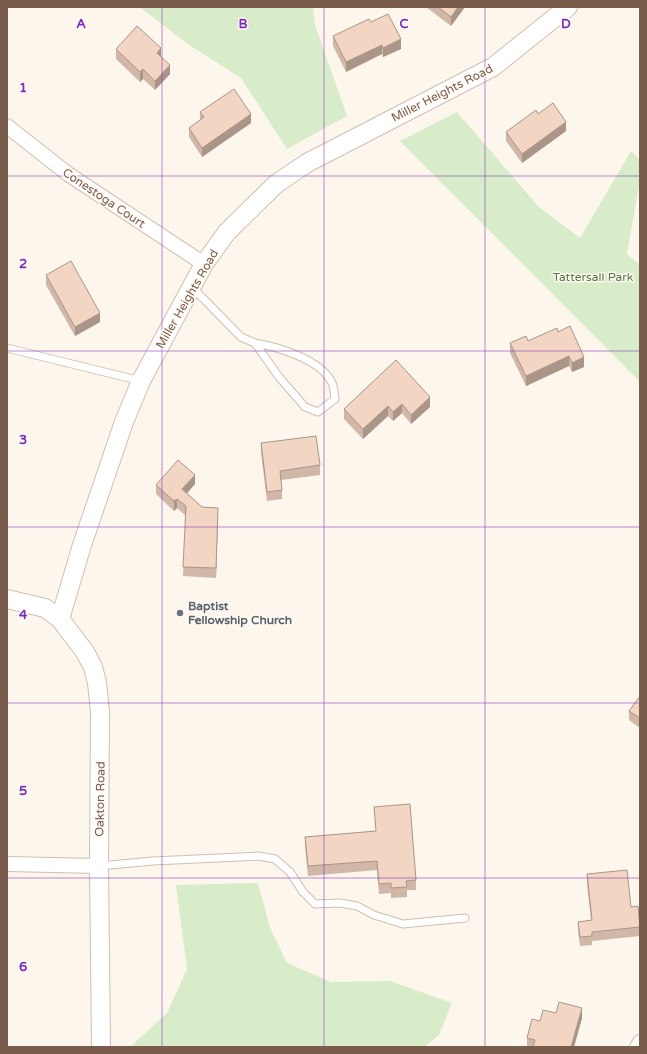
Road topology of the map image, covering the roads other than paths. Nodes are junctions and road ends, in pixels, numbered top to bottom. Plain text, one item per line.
1 (568, 7) edge
2 (7, 126) edge
3 (204, 264) junction
4 (192, 286) junction
5 (255, 343) junction
6 (7, 348) edge
7 (142, 381) junction
8 (7, 599) edge
9 (60, 619) junction
10 (7, 864) edge
11 (99, 866) junction
12 (465, 918) dead end
13 (640, 1042) edge
14 (101, 1047) edge
15 (637, 1047) edge

1 - 3 street, Miller Heights Road
2 - 3 street, Conestoga Court
3 - 4 street, Miller Heights Road
4 - 5 lane
4 - 7 street, Miller Heights Road
5 - 5 lane
6 - 7 lane
7 - 9 street, Miller Heights Road
8 - 9 street, Oakton Road
9 - 11 street, Oakton Road
10 - 11 street
11 - 12 lane
11 - 14 street, Oakton Road
13 - 15 street

